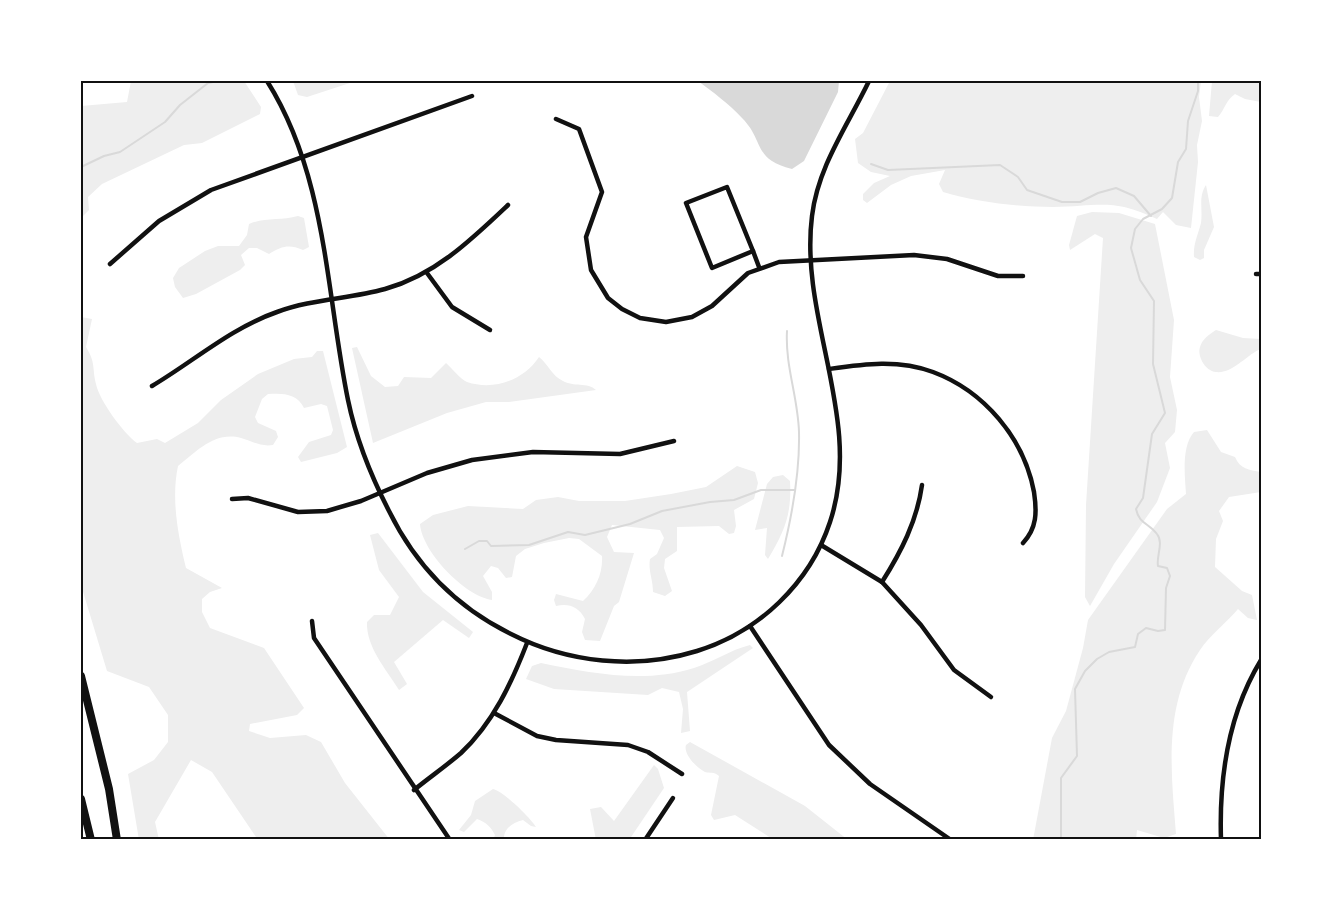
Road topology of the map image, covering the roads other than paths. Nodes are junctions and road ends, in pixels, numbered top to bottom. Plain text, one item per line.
1 (267, 81) edge
2 (869, 81) edge
3 (472, 96) dead end
4 (556, 119) dead end
5 (303, 155) junction
6 (508, 205) dead end
7 (753, 251) junction
8 (811, 260) junction
9 (110, 264) dead end
10 (759, 267) junction
11 (427, 273) junction
12 (1023, 276) dead end
13 (331, 298) junction
14 (490, 330) dead end
15 (829, 369) junction
16 (152, 386) dead end
17 (674, 441) dead end
18 (922, 485) dead end
19 (380, 493) junction
20 (232, 499) dead end
21 (1023, 543) dead end
22 (821, 545) junction
23 (882, 582) junction
24 (312, 621) dead end
25 (750, 626) junction
26 (527, 643) junction
27 (1261, 660) edge
28 (81, 676) edge
29 (991, 697) dead end
30 (494, 713) junction
31 (682, 774) dead end
32 (414, 790) junction
33 (673, 798) dead end
34 (81, 799) edge
35 (92, 840) edge
36 (117, 840) edge
37 (450, 840) edge
38 (645, 840) edge
39 (951, 840) edge
40 (1221, 840) edge

1 - 5 street
2 - 8 street
3 - 5 street
4 - 10 street
5 - 9 street
5 - 13 street
6 - 11 street
7 - 7 street
7 - 10 street
8 - 10 street
8 - 12 street
8 - 15 street
11 - 13 street
11 - 14 street
13 - 16 street
13 - 19 street
15 - 21 street
15 - 22 street
17 - 19 street
18 - 23 street
19 - 20 street
19 - 26 street
22 - 23 street
22 - 25 street
23 - 29 street
24 - 32 street
25 - 26 street
25 - 39 street
26 - 30 street
27 - 40 street
28 - 36 highway
30 - 31 street
30 - 32 street
32 - 37 street
33 - 38 street
34 - 35 highway

